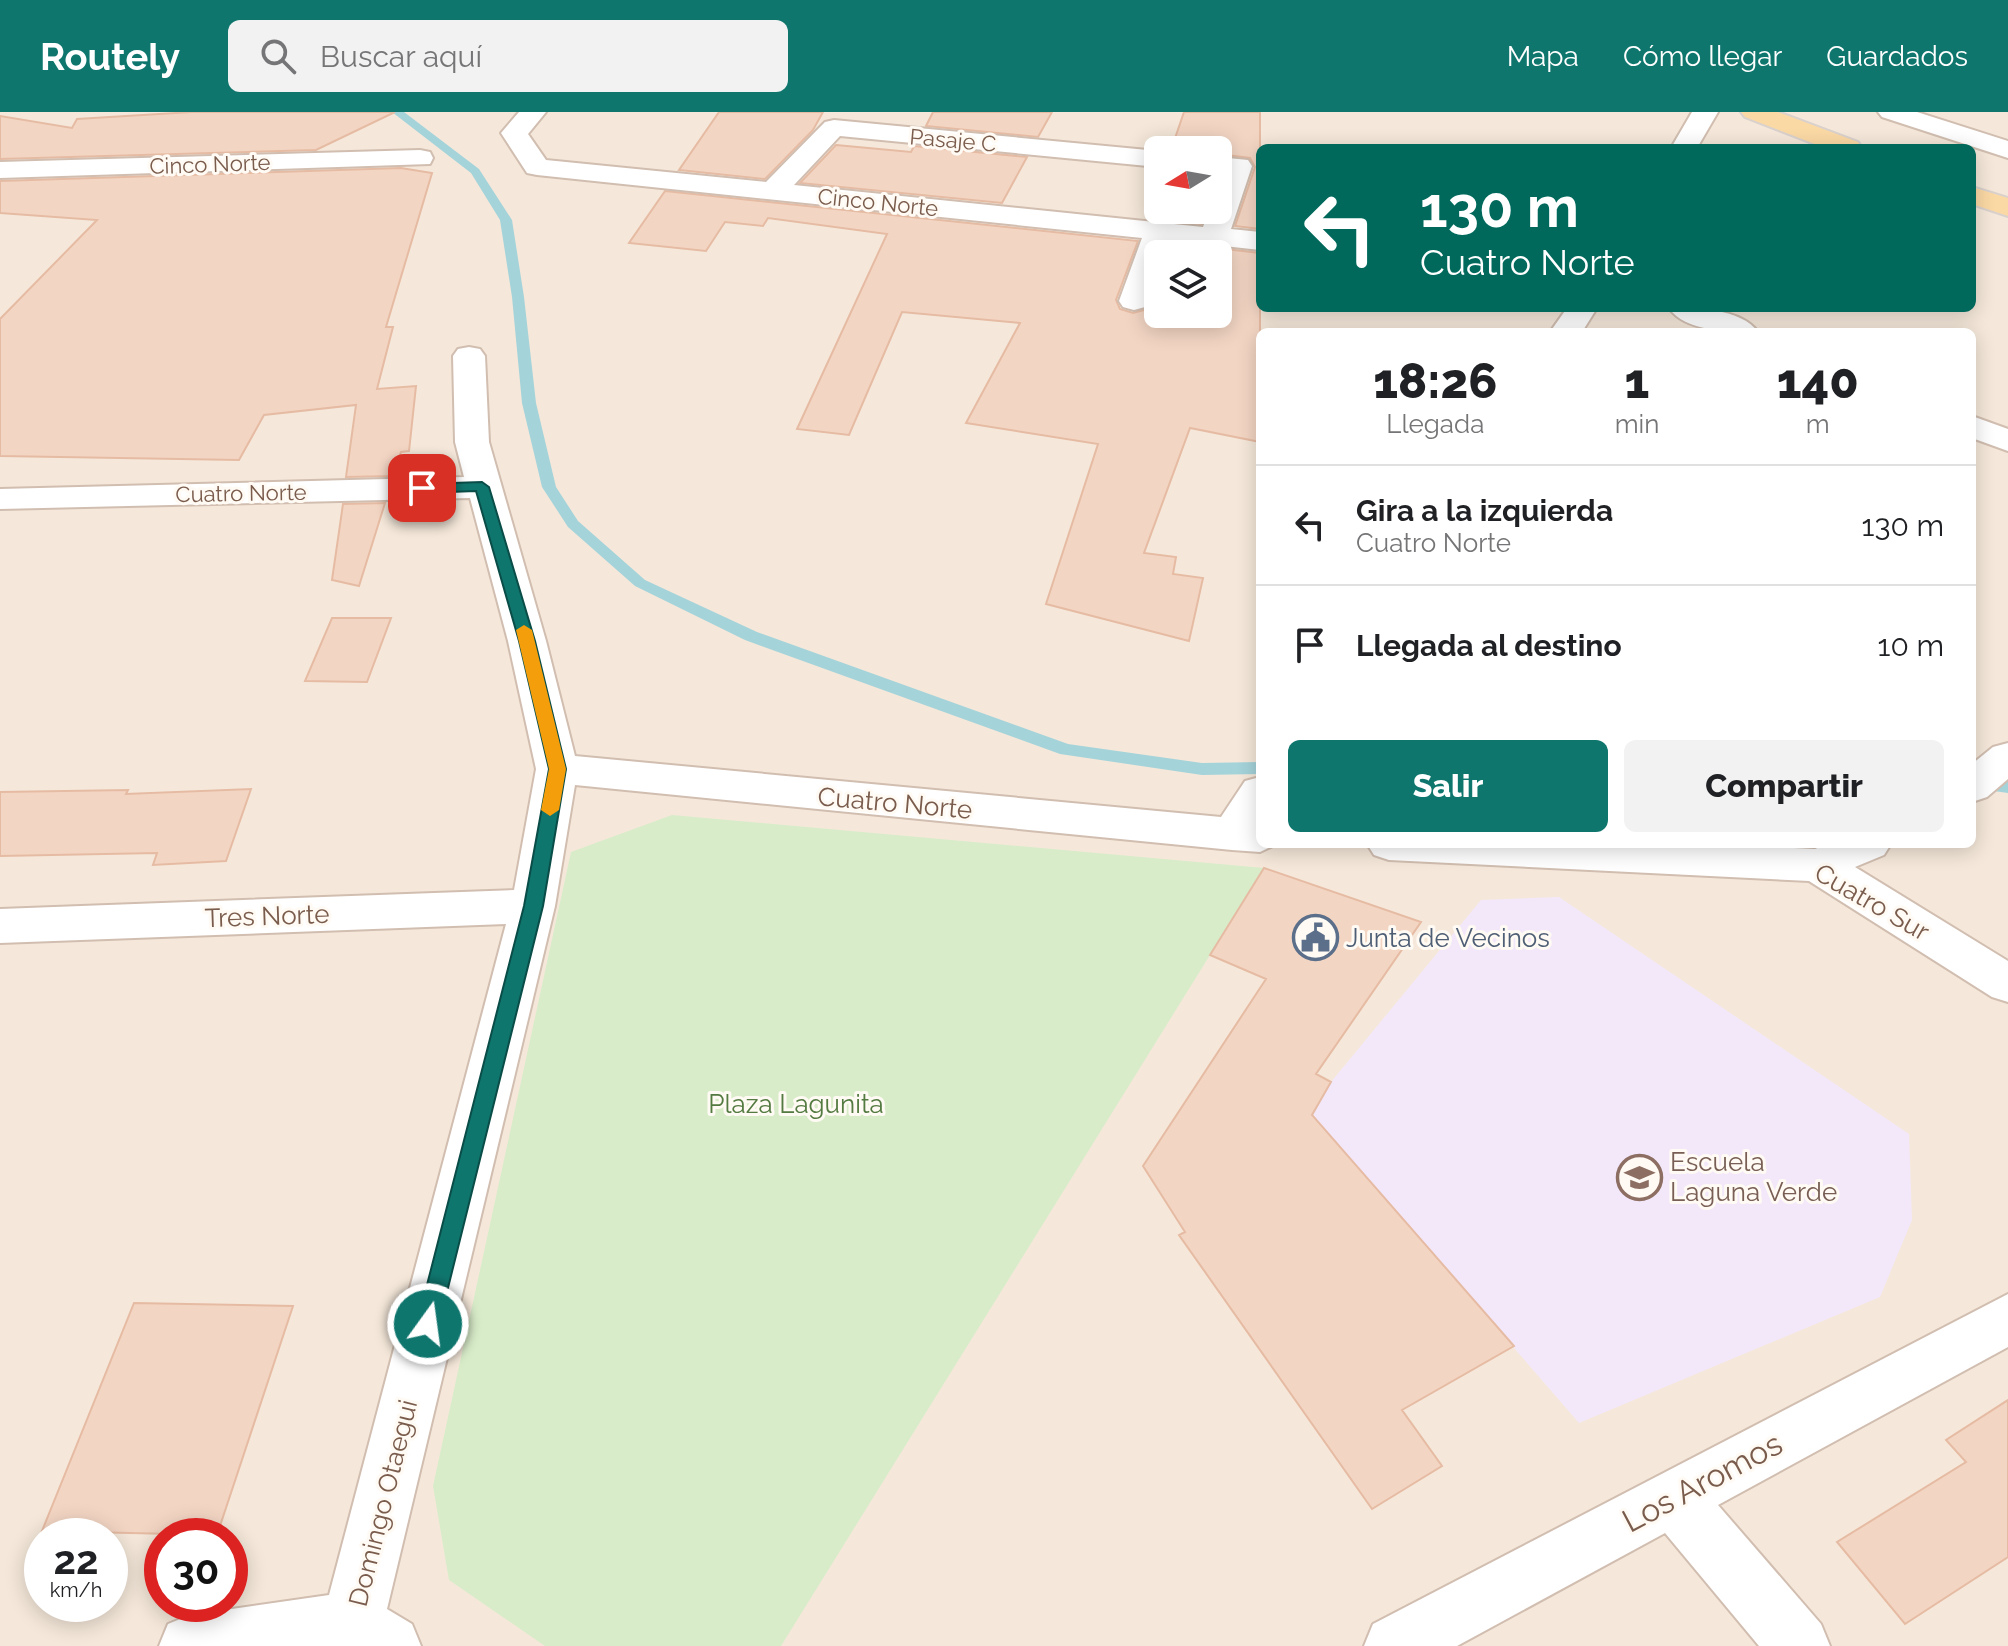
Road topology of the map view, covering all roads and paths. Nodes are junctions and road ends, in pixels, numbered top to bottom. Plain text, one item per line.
1 (533, 112) edge
2 (1705, 112) edge
3 (1754, 112) edge
4 (1891, 112) edge
5 (1686, 144) edge
6 (1838, 144) edge
7 (2008, 150) edge
8 (420, 158) dead end
9 (1144, 158) edge
10 (1232, 166) edge
11 (0, 170) edge
12 (1232, 184) edge
13 (773, 191) junction
14 (1976, 196) edge
15 (2008, 208) edge
16 (1218, 224) edge
17 (1159, 231) junction
18 (1214, 237) junction
19 (1256, 241) edge
20 (1134, 301) dead end
21 (1694, 312) edge
22 (1732, 328) edge
23 (469, 356) dead end
24 (1976, 428) edge
25 (2008, 441) edge
26 (482, 487) junction
27 (0, 499) edge
28 (2007, 758) edge
29 (557, 769) junction
30 (1976, 784) edge
31 (1256, 804) edge
32 (1246, 835) edge
33 (1471, 848) edge
34 (1859, 848) edge
35 (1818, 865) junction
36 (533, 906) junction
37 (0, 926) edge
38 (2008, 984) edge
39 (2008, 1319) edge
40 (1673, 1498) junction
41 (371, 1634) edge
42 (190, 1646) edge
43 (1395, 1646) edge
44 (1799, 1646) edge

1 - 13 street, Cinco Norte
2 - 5 street
3 - 6 main road
4 - 7 street
8 - 11 street, Cinco Norte
9 - 13 street, Pasaje C
10 - 12 street
13 - 17 street, Cinco Norte
14 - 15 main road
16 - 18 street
17 - 18 street, Cinco Norte
17 - 20 street
18 - 19 street, Cinco Norte
21 - 22 street
23 - 26 street, Domingo Otaegui
24 - 25 street
26 - 27 street, Cuatro Norte
26 - 29 street, Domingo Otaegui
28 - 30 street
29 - 32 street, Cuatro Norte
29 - 36 street, Domingo Otaegui
31 - 32 street
33 - 35 street, Cuatro Sur
34 - 35 street
35 - 38 street, Cuatro Sur
36 - 37 street, Tres Norte
36 - 41 street, Domingo Otaegui
39 - 40 street, Los Aromos
40 - 43 street, Los Aromos
40 - 44 street
41 - 42 street

